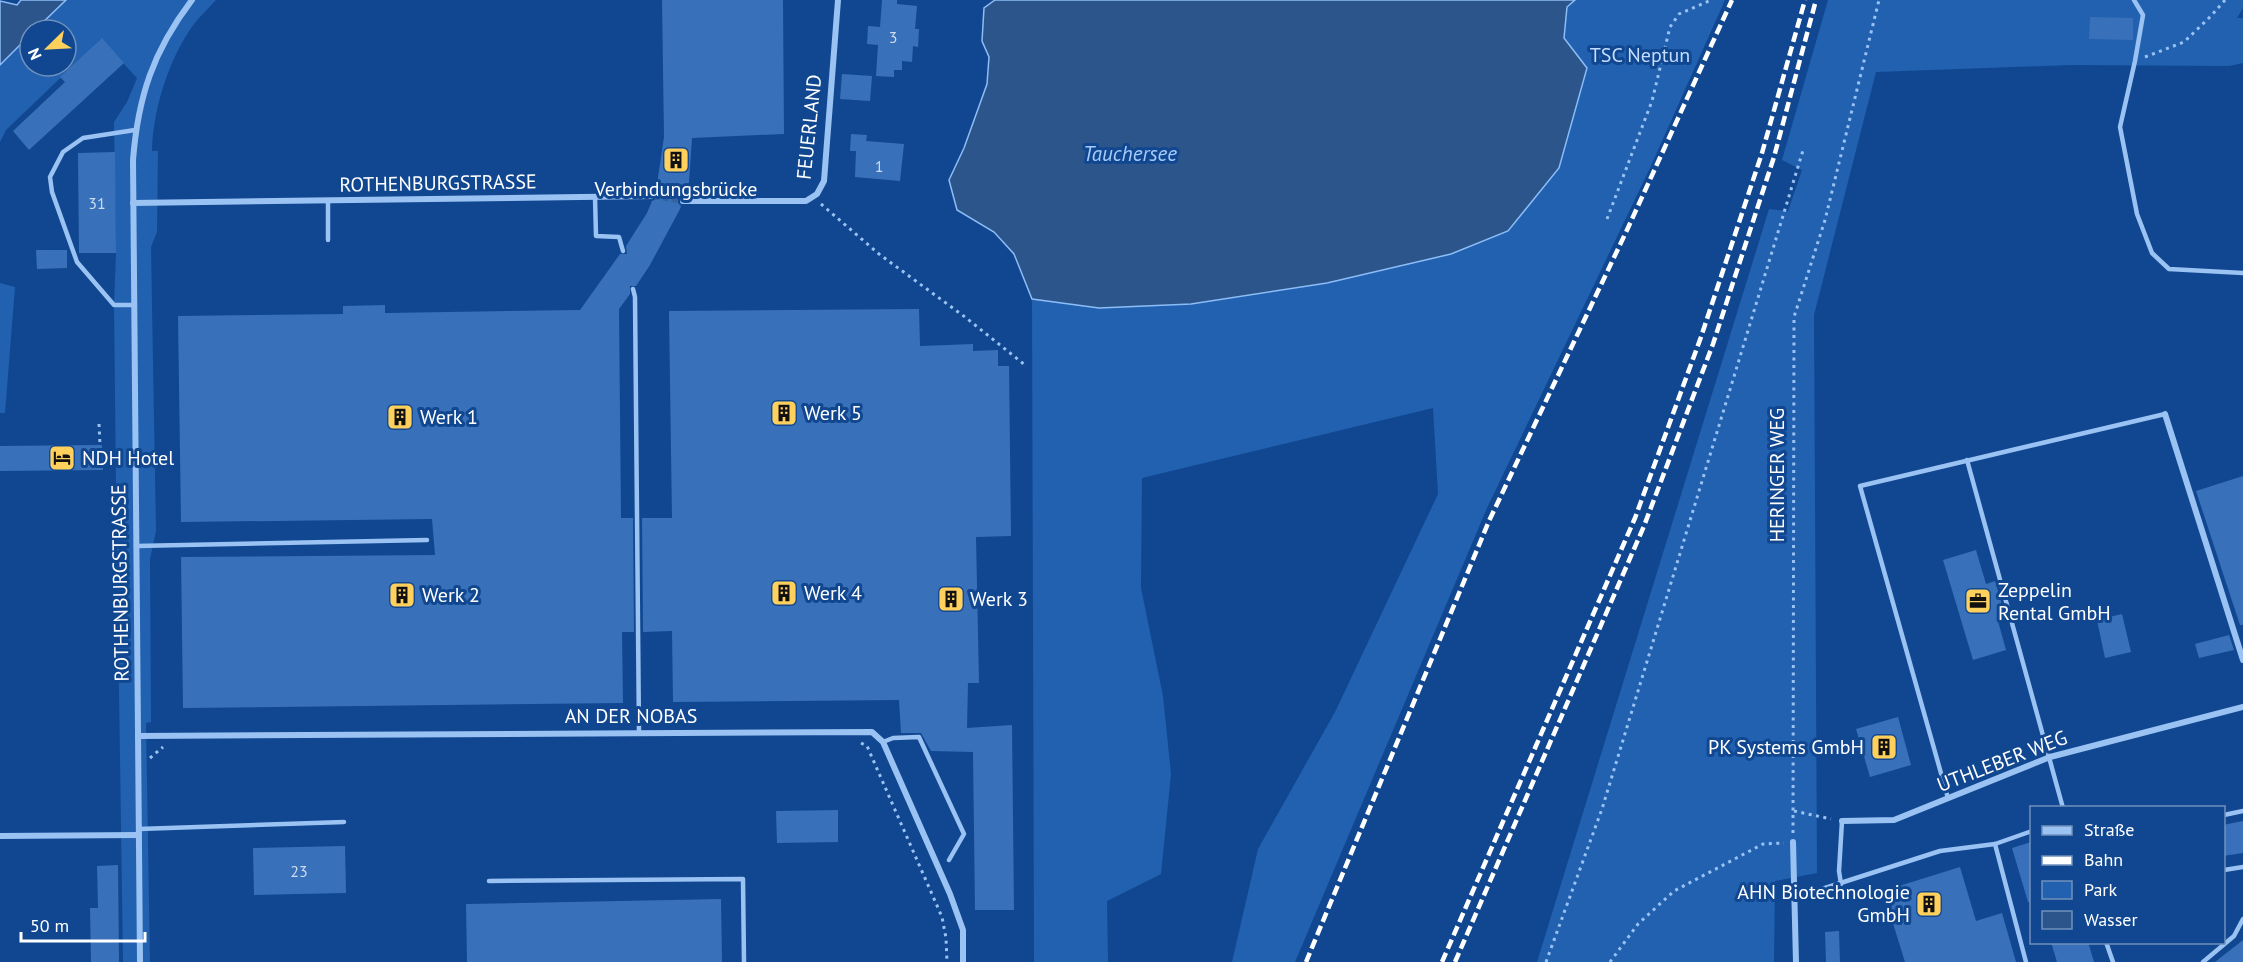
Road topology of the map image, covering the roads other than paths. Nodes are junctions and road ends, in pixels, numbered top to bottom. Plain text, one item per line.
1 (192, 0) edge
2 (838, 0) edge
3 (2134, 0) edge
4 (135, 130) junction
5 (654, 196) tunnel mouth
6 (595, 197) junction
7 (328, 200) junction
8 (683, 201) tunnel mouth
9 (133, 203) junction
10 (328, 240) dead end
11 (623, 251) dead end
12 (2243, 273) edge
13 (633, 289) dead end
14 (134, 305) junction
15 (2165, 414) joint
16 (1967, 460) junction
17 (427, 540) dead end
18 (136, 546) junction
19 (2243, 660) edge
20 (2243, 707) edge
21 (639, 733) junction
22 (138, 736) junction
23 (883, 742) junction
24 (2050, 757) junction
25 (1948, 798) junction
26 (2063, 806) edge
27 (2243, 811) edge
28 (2225, 815) edge
29 (1842, 821) joint
30 (344, 822) dead end
31 (2030, 831) edge
32 (139, 832) junction
33 (0, 836) edge
34 (1793, 842) road end
35 (1995, 844) junction
36 (949, 860) dead end
37 (2243, 867) edge
38 (2225, 870) edge
39 (489, 881) dead end
40 (1841, 884) junction
41 (1794, 898) junction
42 (2243, 919) edge
43 (2107, 944) edge
44 (2224, 944) edge
45 (2225, 944) edge
46 (140, 962) edge
47 (744, 962) edge
48 (963, 962) edge
49 (1796, 962) edge
50 (2026, 962) edge
51 (2113, 962) edge
52 (2203, 962) edge

1 - 4 street, ROTHENBURGSTRASSE
2 - 8 street, FEUERLAND
3 - 12 lane
4 - 9 street, ROTHENBURGSTRASSE
4 - 14 lane
5 - 6 street, ROTHENBURGSTRASSE
6 - 7 street, ROTHENBURGSTRASSE
6 - 11 lane
7 - 9 street, ROTHENBURGSTRASSE
7 - 10 lane
9 - 14 street, ROTHENBURGSTRASSE
13 - 21 lane
14 - 18 street, ROTHENBURGSTRASSE
15 - 16 lane
15 - 19 street
16 - 24 lane
16 - 25 lane
17 - 18 lane
18 - 22 street, ROTHENBURGSTRASSE
20 - 24 street, UTHLEBER WEG
21 - 22 street, AN DER NOBAS
21 - 23 street, AN DER NOBAS
22 - 32 street, ROTHENBURGSTRASSE
23 - 36 lane
23 - 48 street
24 - 25 street, UTHLEBER WEG
24 - 26 lane
25 - 29 street, UTHLEBER WEG
27 - 28 lane
29 - 40 lane
30 - 32 lane
31 - 35 lane
32 - 33 street
32 - 46 street, ROTHENBURGSTRASSE
34 - 41 street
35 - 40 lane
35 - 50 lane
37 - 38 lane
39 - 47 lane
40 - 41 lane
41 - 49 street
42 - 45 lane
43 - 51 lane
44 - 52 lane

